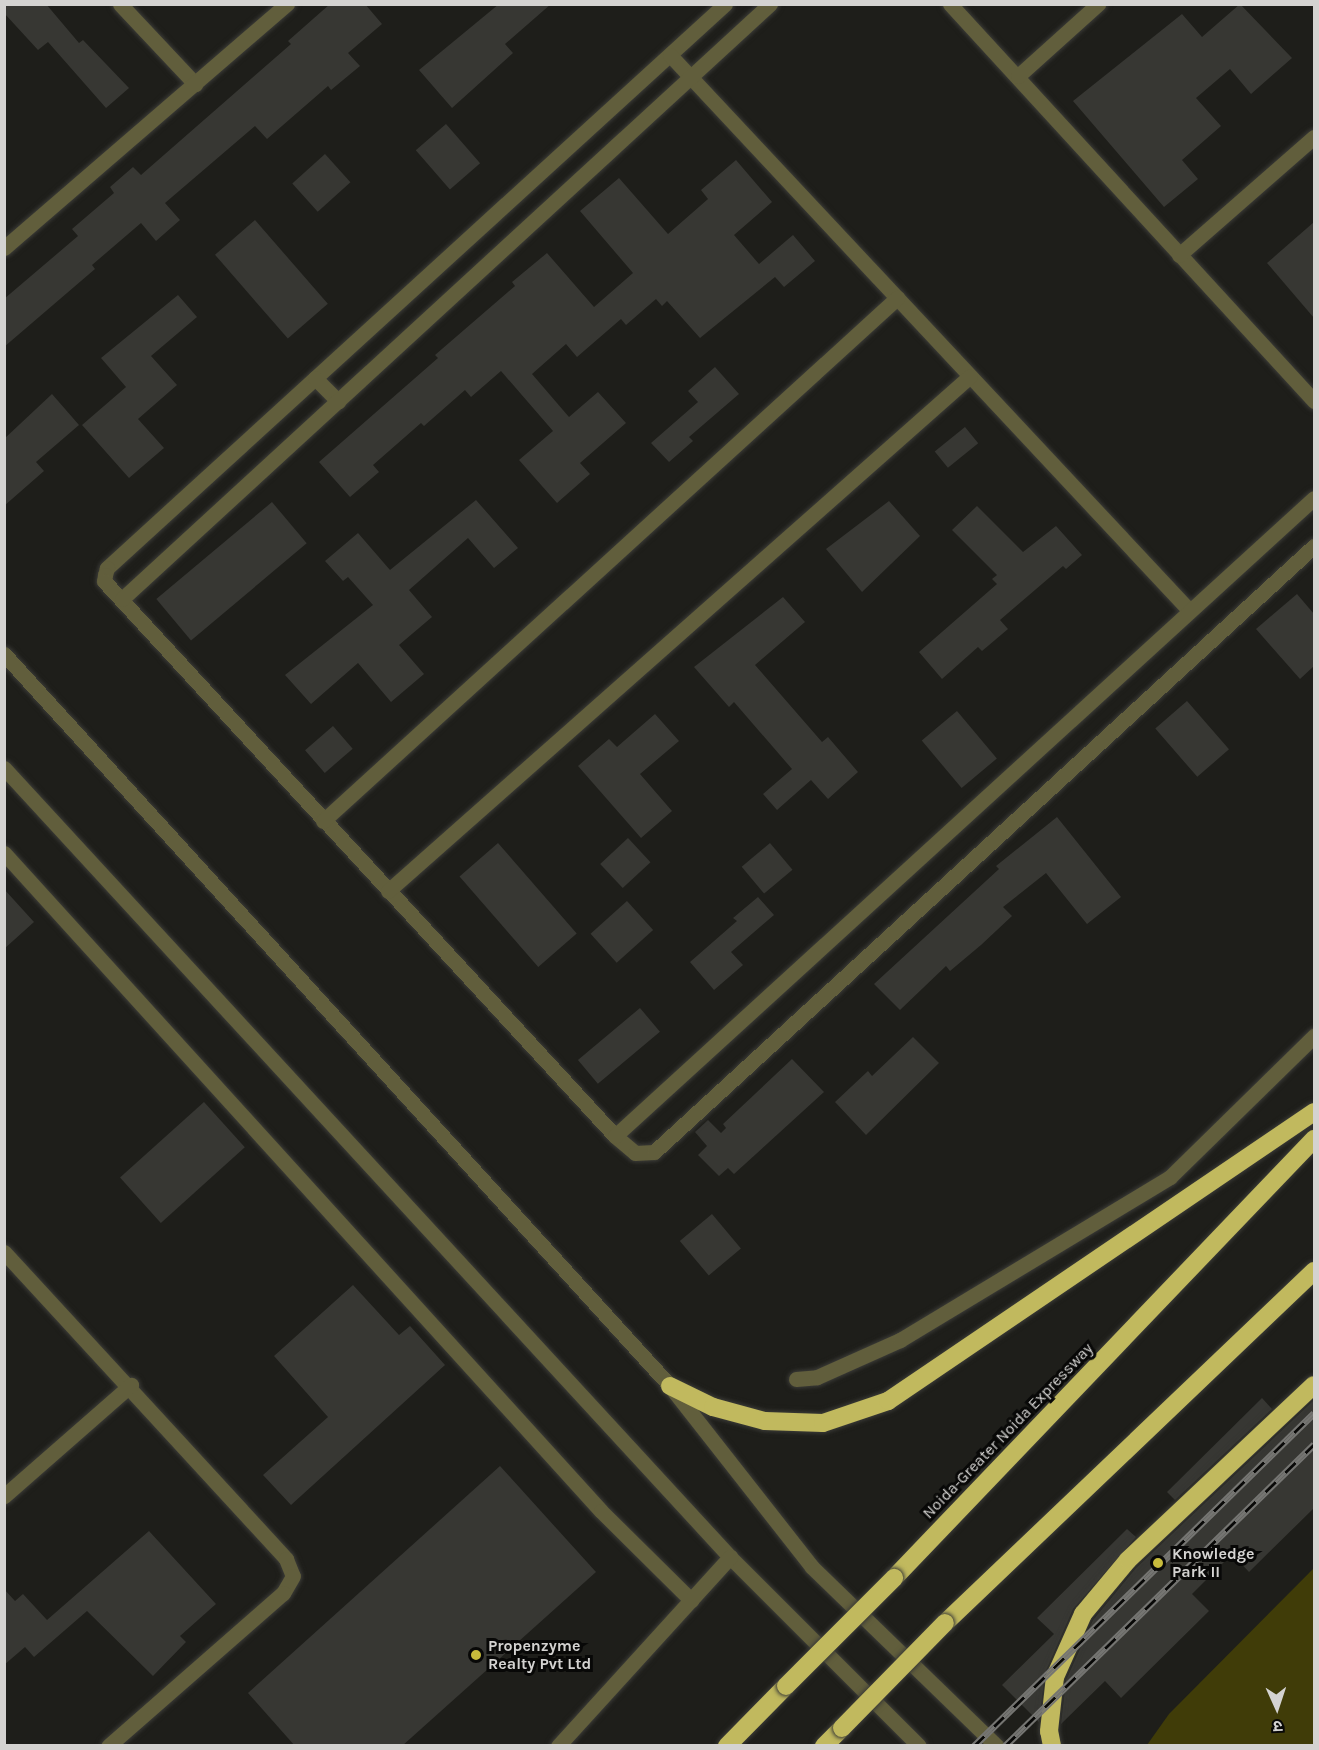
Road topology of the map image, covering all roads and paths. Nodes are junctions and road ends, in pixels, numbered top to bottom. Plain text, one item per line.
1 (120, 4) edge
2 (287, 4) edge
3 (725, 4) edge
4 (770, 4) edge
5 (950, 4) edge
6 (1098, 4) edge
7 (670, 55) junction
8 (1018, 76) junction
9 (691, 78) junction
10 (195, 84) junction
11 (1314, 137) edge
12 (4, 248) edge
13 (1179, 255) junction
14 (897, 298) junction
15 (970, 376) junction
16 (315, 378) junction
17 (338, 401) junction
18 (1314, 401) edge
19 (1314, 498) edge
20 (1314, 546) edge
21 (122, 599) junction
22 (1190, 611) junction
23 (4, 654) edge
24 (4, 768) edge
25 (323, 821) junction
26 (4, 853) edge
27 (388, 891) junction
28 (1314, 1036) edge
29 (1314, 1112) edge
30 (615, 1136) junction
31 (1314, 1139) edge
32 (4, 1252) edge
33 (1314, 1271) edge
34 (796, 1379) dead end
35 (131, 1385) junction
36 (1314, 1385) edge
37 (670, 1386) junction
38 (4, 1496) edge
39 (730, 1557) junction
40 (691, 1600) junction
41 (108, 1746) edge
42 (558, 1746) edge
43 (726, 1746) edge
44 (824, 1746) edge
45 (919, 1746) edge
46 (997, 1746) edge
47 (1053, 1746) edge

1 - 10 street
2 - 10 street
3 - 7 street
4 - 9 street
5 - 8 street
6 - 8 street
7 - 9 street
7 - 16 street
8 - 13 street
9 - 14 street
9 - 17 street
10 - 12 street
11 - 13 street
13 - 18 street
14 - 15 street
14 - 25 street
15 - 22 street
15 - 27 street
16 - 17 street
16 - 21 street
17 - 21 street
19 - 22 street
20 - 30 street
21 - 25 street
22 - 30 street
23 - 37 street
24 - 39 street
25 - 27 street
26 - 40 street
27 - 30 street
28 - 34 street
29 - 37 highway
31 - 43 highway, Noida-Greater Noida Expressway, bridge
32 - 35 street
33 - 44 highway, bridge
35 - 38 street
35 - 41 street
36 - 47 highway
37 - 46 street
39 - 40 street
39 - 45 street
40 - 42 street

